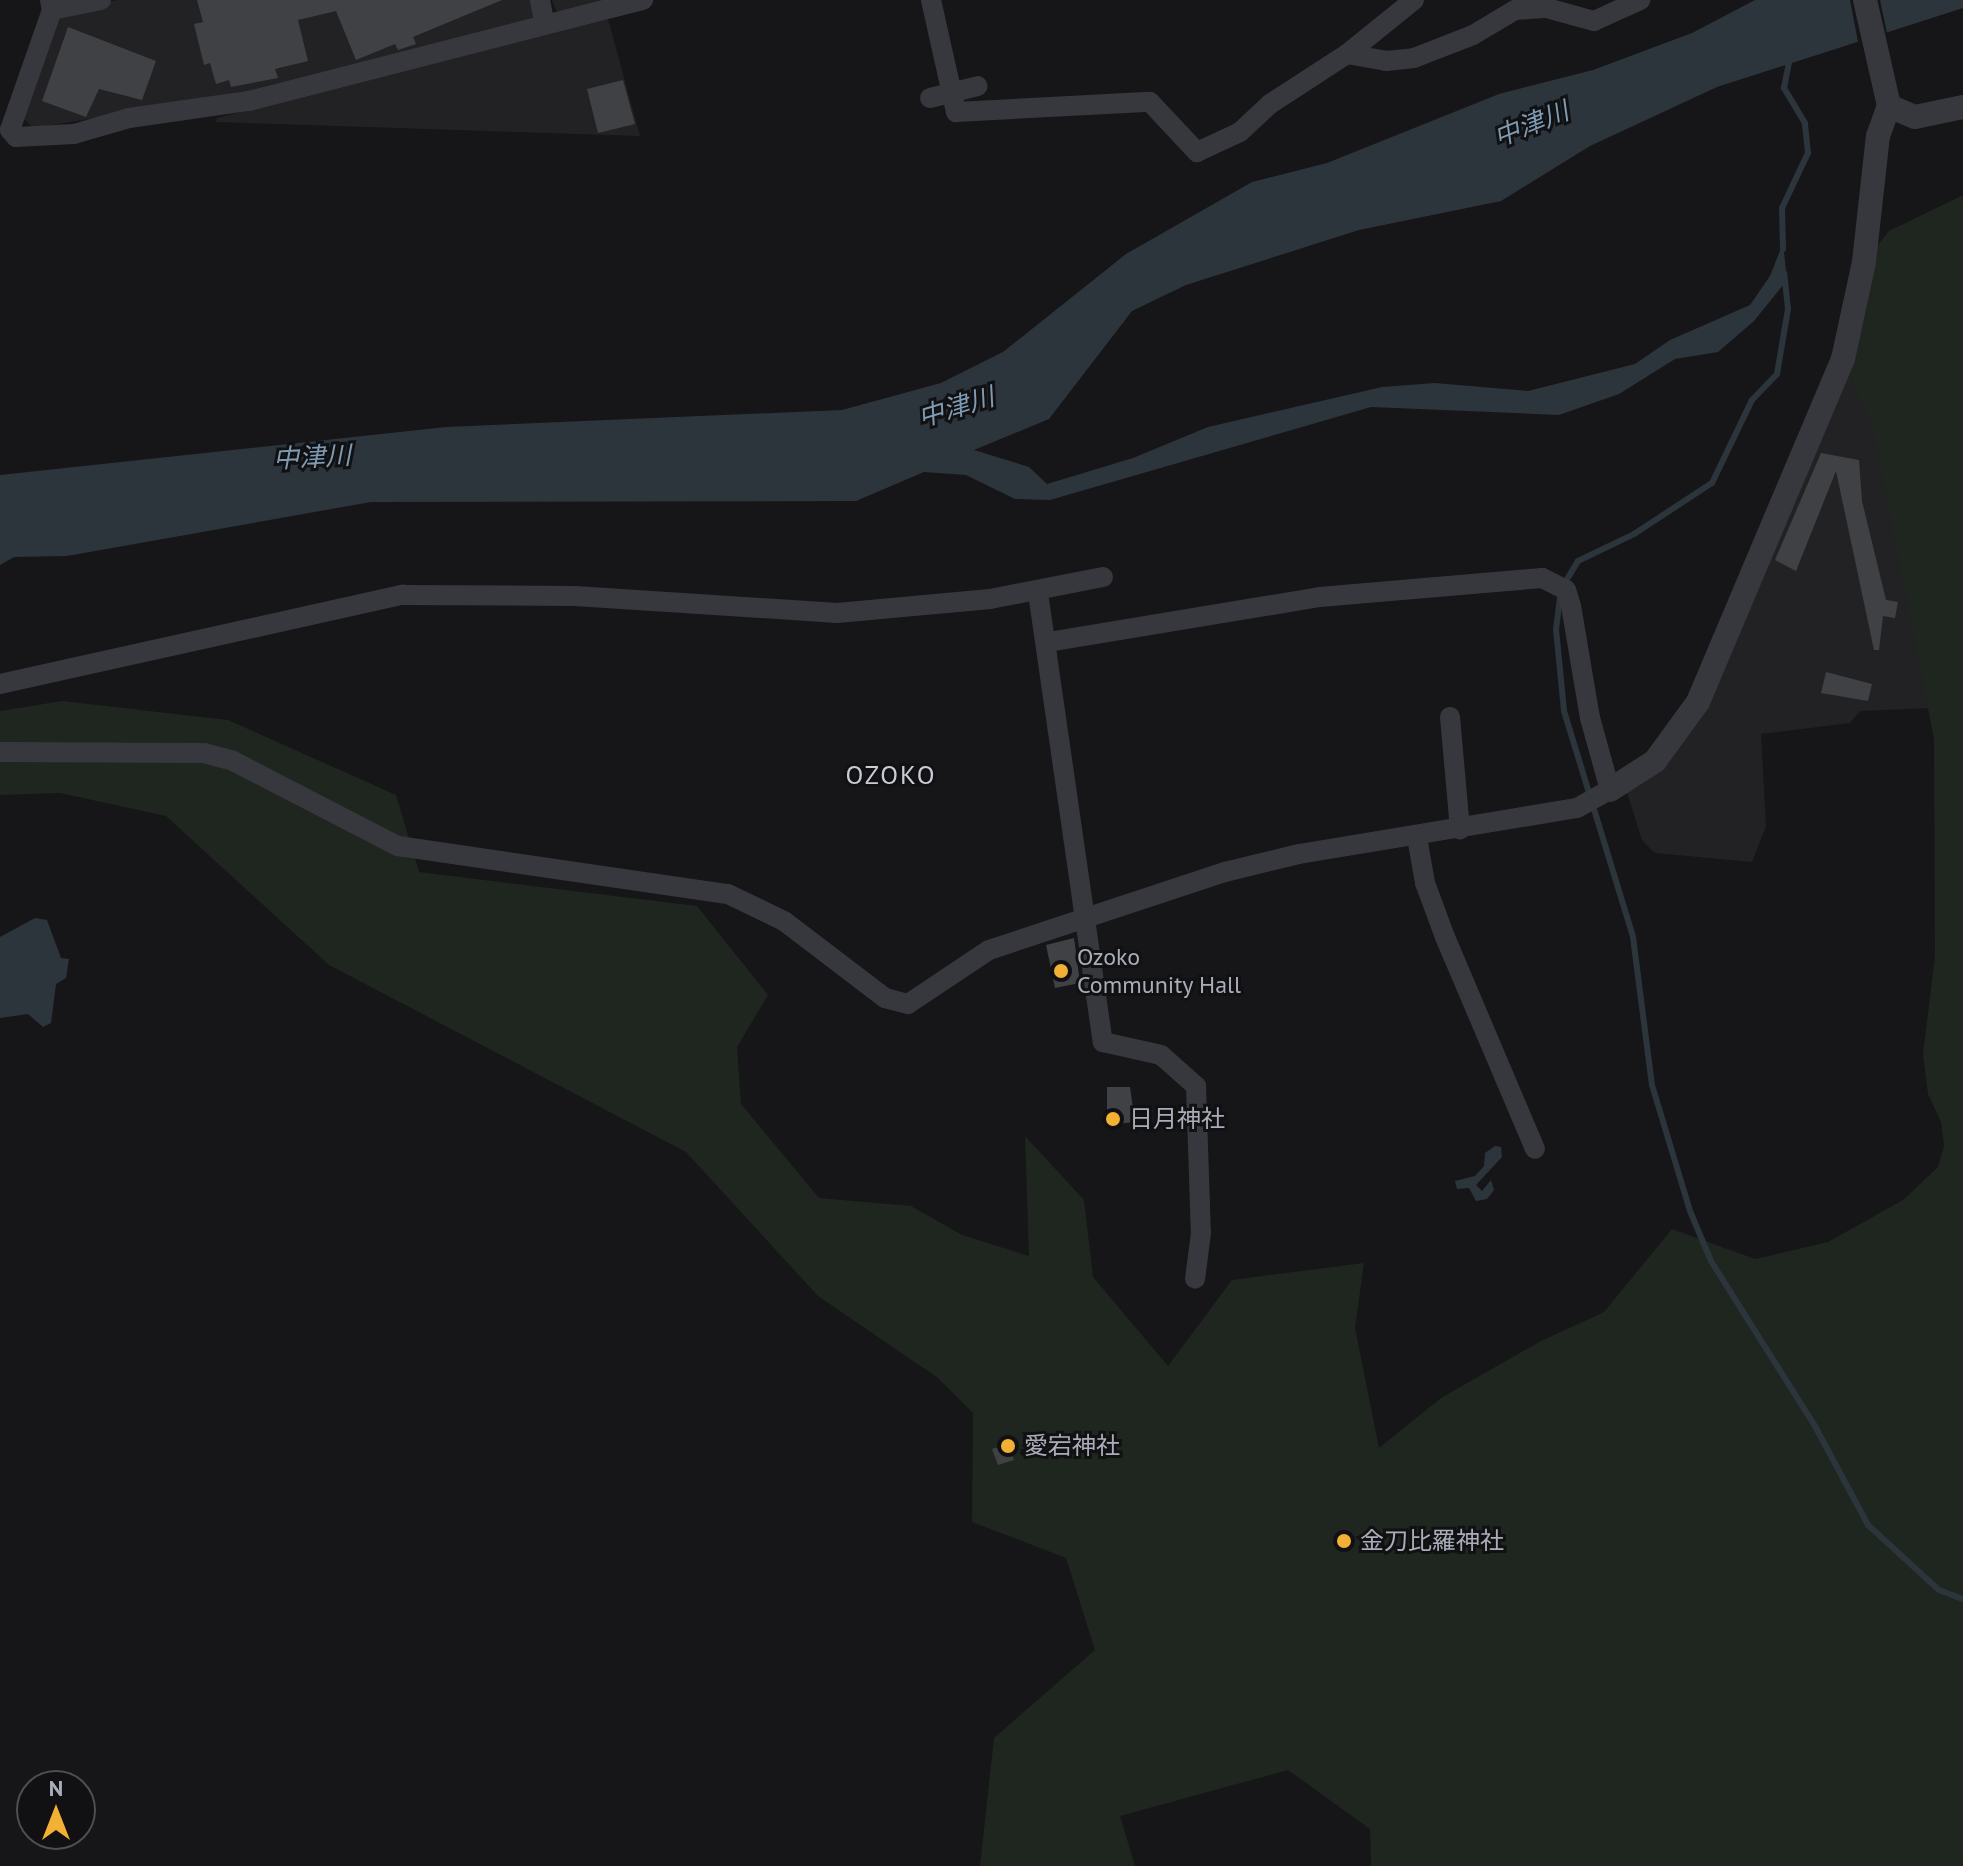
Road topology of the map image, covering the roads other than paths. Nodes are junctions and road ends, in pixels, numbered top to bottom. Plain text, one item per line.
1 (101, 0) edge
2 (540, 0) edge
3 (643, 0) edge
4 (931, 0) edge
5 (1414, 0) edge
6 (1640, 0) edge
7 (1865, 0) edge
8 (51, 5) edge
9 (545, 25) junction
10 (1347, 54) junction
11 (978, 86) dead end
12 (952, 96) junction
13 (1885, 96) junction
14 (930, 98) dead end
15 (1963, 107) edge
16 (1103, 577) dead end
17 (1038, 593) junction
18 (1047, 642) junction
19 (0, 684) edge
20 (1445, 728) dead end
21 (0, 752) edge
22 (1610, 790) junction
23 (1460, 830) junction
24 (1417, 837) junction
25 (1082, 923) junction
26 (1535, 1149) dead end
27 (1195, 1279) dead end

1 - 8 street
2 - 9 street
3 - 9 street
4 - 12 street
5 - 10 street
6 - 10 street
7 - 13 street
8 - 9 street
10 - 12 street
11 - 12 street
12 - 14 street
13 - 15 street
13 - 22 street
16 - 17 street
17 - 18 street
17 - 19 street
18 - 22 street
18 - 25 street
20 - 23 street
21 - 25 street
22 - 23 street
23 - 24 street
24 - 25 street
24 - 26 street
25 - 27 street

